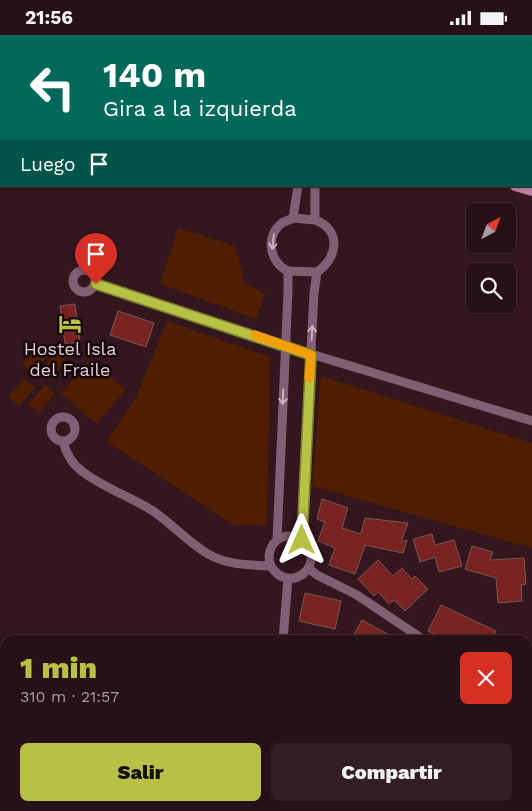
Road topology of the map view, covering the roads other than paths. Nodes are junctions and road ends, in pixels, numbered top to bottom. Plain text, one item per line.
1 (298, 187) edge
2 (315, 187) edge
3 (518, 187) edge
4 (532, 191) edge
5 (294, 218) junction
6 (315, 220) junction
7 (288, 271) junction
8 (317, 272) junction
9 (96, 284) dead end
10 (285, 346) junction
11 (311, 355) junction
12 (532, 421) edge
13 (63, 441) dead end
14 (301, 539) junction
15 (277, 540) junction
16 (271, 566) junction
17 (308, 568) junction
18 (288, 578) junction
19 (283, 635) edge
20 (416, 635) edge

1 - 5 street
2 - 6 street
3 - 4 main road
5 - 6 street
5 -> 7 street
6 - 8 street
7 - 8 street
7 - 10 street
11 -> 8 street
9 - 10 street
10 - 11 street
10 -> 15 street
11 - 12 street
11 - 14 street
13 - 16 street
14 - 15 street
14 - 17 street
15 - 16 street
16 - 18 street
17 - 18 street
17 - 20 street
18 - 19 street

